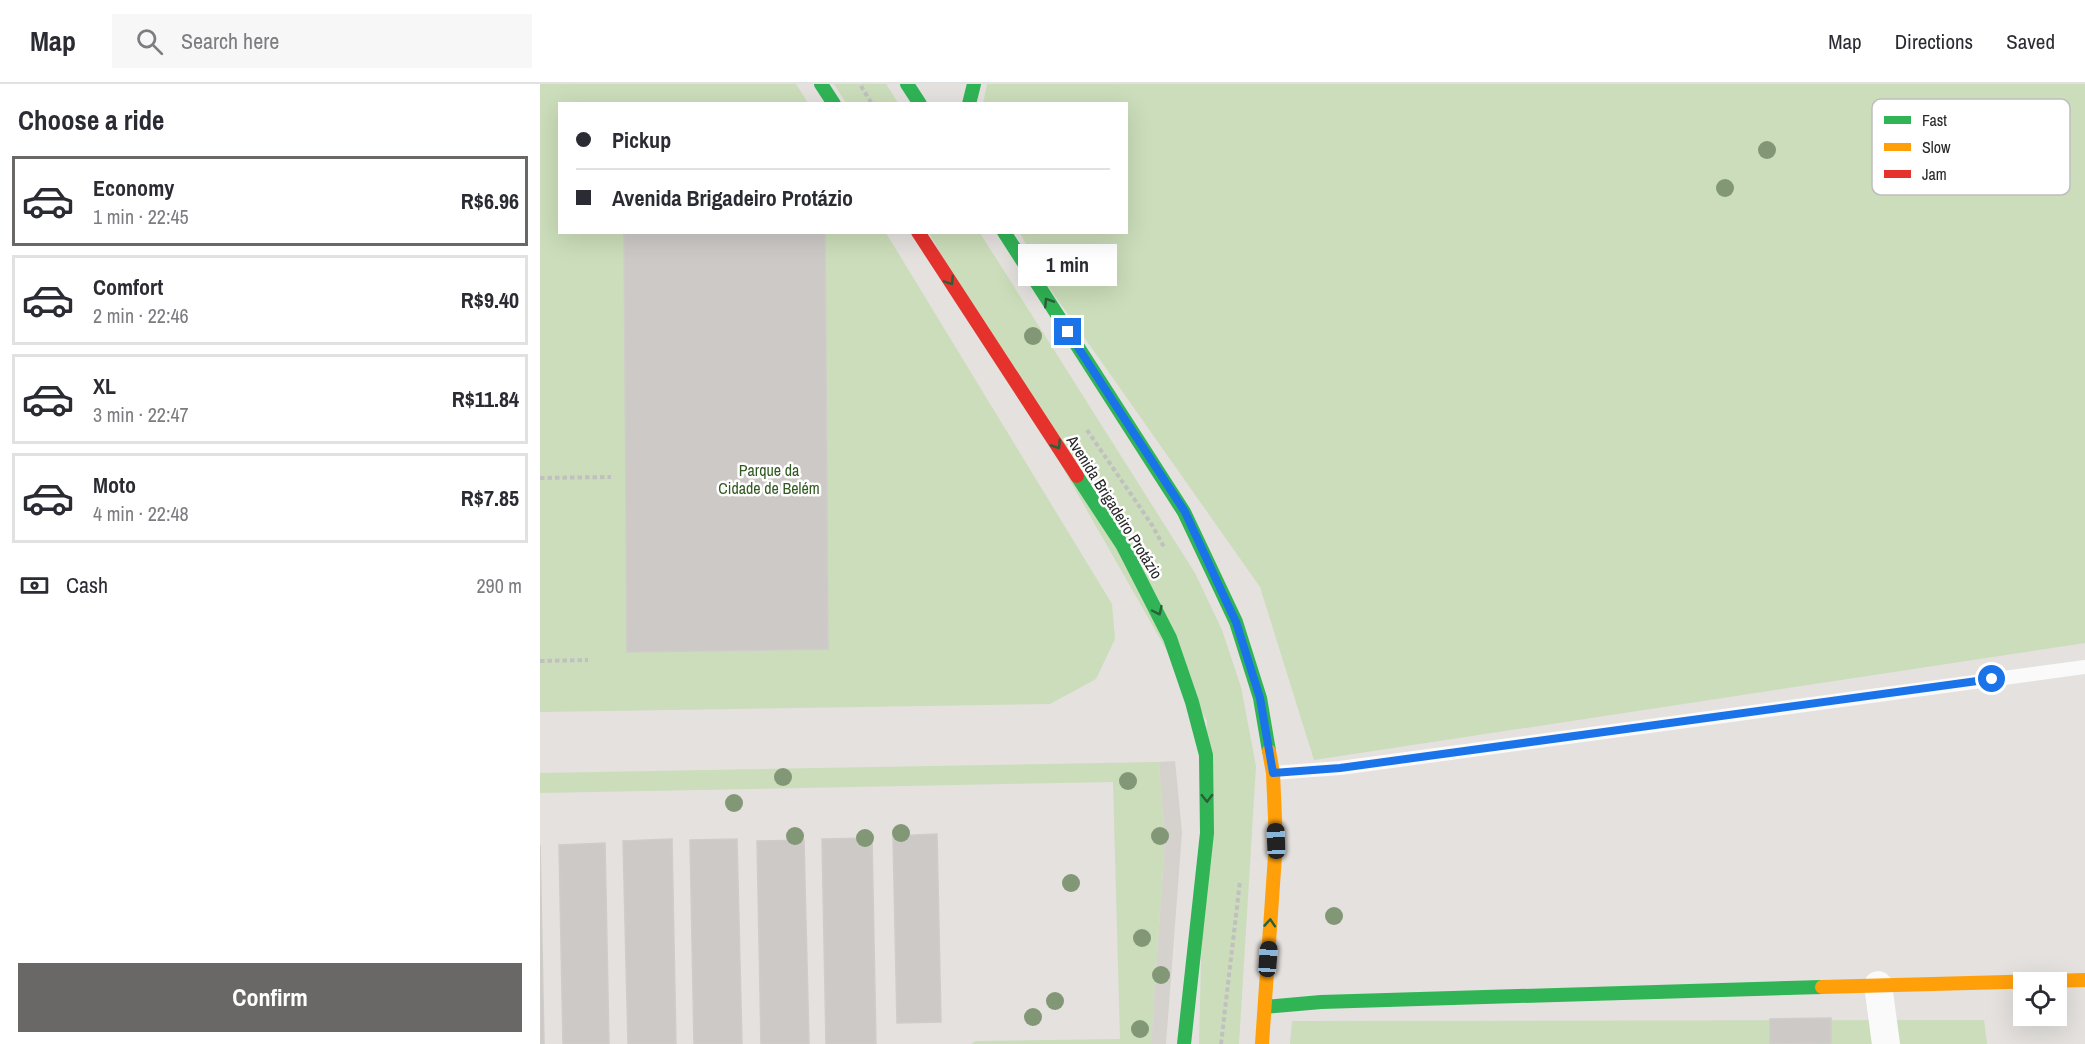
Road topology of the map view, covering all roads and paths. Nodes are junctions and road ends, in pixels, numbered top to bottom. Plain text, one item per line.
1 (821, 84) edge
2 (860, 84) edge
3 (907, 84) edge
4 (974, 84) edge
5 (833, 102) edge
6 (871, 102) edge
7 (919, 102) edge
8 (970, 102) edge
9 (919, 234) edge
10 (1005, 234) edge
11 (611, 477) dead end
12 (540, 478) edge
13 (588, 660) dead end
14 (540, 662) edge
15 (2085, 667) edge
16 (1273, 773) junction
17 (2085, 980) edge
18 (1878, 985) junction
19 (1265, 1007) junction
20 (1184, 1044) edge
21 (1262, 1044) edge
22 (1886, 1044) edge

1 - 5 main road
2 - 6 path
3 - 7 main road
4 - 8 main road
9 -> 20 main road, Avenida Brigadeiro Protázio
16 -> 10 main road
11 - 12 path
13 - 14 path
15 - 16 lane
19 -> 16 main road
17 - 18 main road
18 - 19 main road
18 - 22 street
19 - 21 main road

